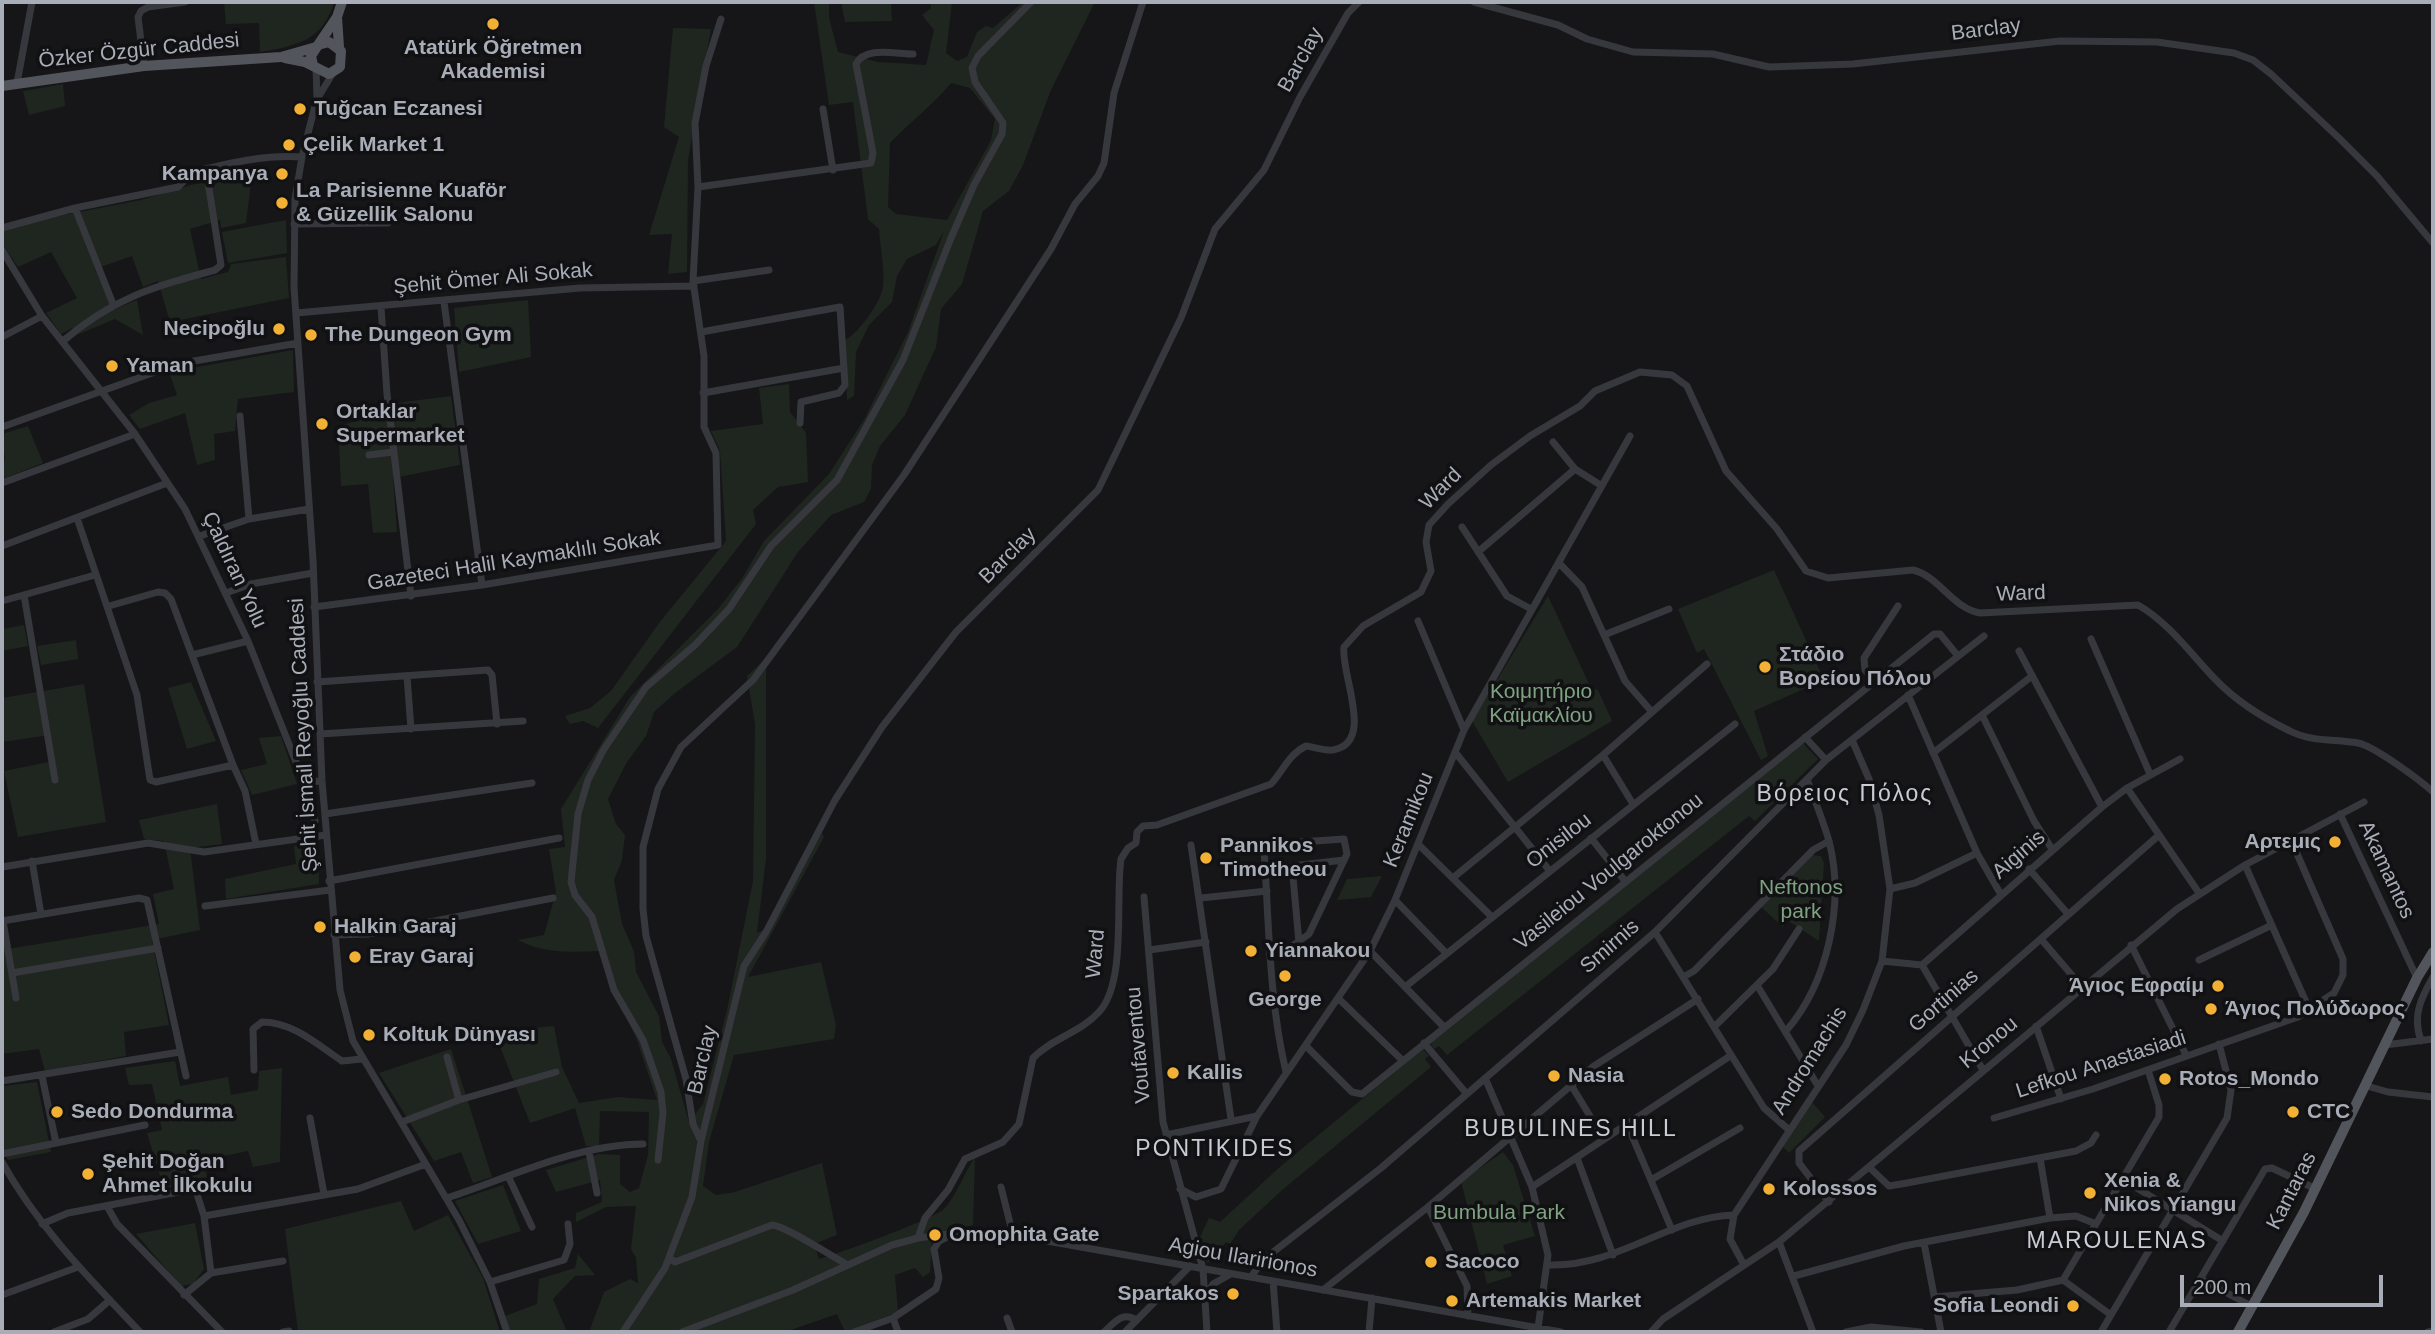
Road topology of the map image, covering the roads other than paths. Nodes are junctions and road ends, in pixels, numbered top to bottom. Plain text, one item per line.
1 (32, 2) edge
2 (185, 2) edge
3 (342, 2) edge
4 (1031, 2) edge
5 (1143, 2) edge
6 (1359, 2) edge
7 (1474, 2) edge
8 (337, 17) junction
9 (721, 19) dead end
10 (317, 46) junction
11 (339, 47) junction
12 (913, 54) dead end
13 (281, 57) junction
14 (144, 65) junction
15 (314, 67) junction
16 (333, 73) junction
17 (17, 83) junction
18 (2, 86) edge
19 (317, 98) junction
20 (823, 109) dead end
21 (302, 157) junction
22 (206, 169) junction
23 (833, 170) junction
24 (698, 187) junction
25 (75, 208) junction
26 (388, 223) dead end
27 (294, 224) junction
28 (2, 228) edge
29 (2433, 243) edge
30 (2, 250) edge
31 (769, 271) dead end
32 (694, 284) junction
33 (444, 302) junction
34 (113, 304) junction
35 (382, 307) junction
36 (296, 313) junction
37 (42, 316) junction
38 (701, 332) junction
39 (2, 337) edge
40 (63, 341) junction
41 (298, 343) junction
42 (844, 368) junction
43 (101, 390) junction
44 (703, 393) junction
45 (240, 416) dead end
46 (800, 423) dead end
47 (2, 426) edge
48 (135, 434) junction
49 (1630, 436) dead end
50 (1553, 442) dead end
51 (393, 452) junction
52 (369, 455) dead end
53 (1575, 469) junction
54 (2, 483) edge
55 (167, 483) junction
56 (1602, 486) junction
57 (309, 509) junction
58 (77, 518) junction
59 (249, 519) junction
60 (1462, 527) dead end
61 (200, 536) junction
62 (2, 546) edge
63 (1478, 552) junction
64 (1559, 563) junction
65 (313, 573) junction
66 (95, 575) junction
67 (482, 585) junction
68 (226, 593) junction
69 (24, 596) junction
70 (411, 596) junction
71 (2, 601) edge
72 (109, 606) junction
73 (1898, 606) dead end
74 (314, 607) junction
75 (1669, 608) dead end
76 (1531, 609) junction
77 (1418, 621) dead end
78 (1604, 635) junction
79 (1984, 636) dead end
80 (2091, 639) dead end
81 (248, 641) junction
82 (2019, 651) dead end
83 (192, 655) junction
84 (1958, 656) junction
85 (1707, 664) dead end
86 (407, 676) junction
87 (2032, 676) junction
88 (317, 682) junction
89 (1874, 682) junction
90 (1909, 695) junction
91 (1652, 712) junction
92 (1982, 715) junction
93 (523, 721) dead end
94 (496, 724) junction
95 (1735, 724) dead end
96 (411, 729) junction
97 (1464, 730) junction
98 (320, 734) junction
99 (1805, 737) junction
100 (1852, 740) junction
101 (1455, 752) junction
102 (1933, 753) junction
103 (1604, 755) junction
104 (2180, 759) dead end
105 (1826, 760) junction
106 (233, 765) junction
107 (2150, 774) junction
108 (55, 779) dead end
109 (1807, 779) junction
110 (322, 781) junction
111 (304, 782) junction
112 (532, 783) dead end
113 (2127, 788) junction
114 (2433, 792) edge
115 (2364, 802) dead end
116 (1633, 804) junction
117 (2102, 807) junction
118 (325, 814) junction
119 (2340, 814) junction
120 (315, 821) dead end
121 (1515, 827) junction
122 (326, 835) junction
123 (2158, 836) junction
124 (559, 838) dead end
125 (1591, 838) junction
126 (2291, 840) junction
127 (1829, 841) junction
128 (1418, 844) junction
129 (256, 845) junction
130 (1191, 845) dead end
131 (2052, 849) junction
132 (1977, 853) junction
133 (1344, 860) junction
134 (32, 861) junction
135 (2245, 865) junction
136 (2, 867) edge
137 (2029, 869) junction
138 (1549, 870) junction
139 (1454, 877) junction
140 (1625, 881) junction
141 (330, 885) junction
142 (1890, 889) junction
143 (1267, 891) junction
144 (2000, 893) junction
145 (2199, 893) junction
146 (1144, 897) dead end
147 (553, 898) dead end
148 (1201, 898) junction
149 (1395, 901) junction
150 (205, 906) dead end
151 (41, 914) junction
152 (2068, 914) junction
153 (1491, 916) junction
154 (2, 921) edge
155 (2272, 925) junction
156 (1799, 929) dead end
157 (1655, 932) junction
158 (334, 935) junction
159 (2041, 939) junction
160 (1206, 942) junction
161 (1299, 943) junction
162 (2131, 945) junction
163 (159, 948) junction
164 (1271, 949) junction
165 (1149, 950) junction
166 (1370, 951) junction
167 (2433, 952) edge
168 (1446, 953) junction
169 (2199, 960) dead end
170 (1881, 961) junction
171 (1922, 965) junction
172 (12, 973) junction
173 (1685, 976) junction
174 (2433, 977) edge
175 (2417, 978) junction
176 (1757, 985) junction
177 (1405, 987) junction
178 (2082, 987) junction
179 (16, 998) dead end
180 (1339, 999) junction
181 (1698, 999) junction
182 (2310, 1011) junction
183 (1952, 1017) junction
184 (1443, 1026) junction
185 (2036, 1026) junction
186 (1714, 1027) junction
187 (1786, 1031) junction
188 (2433, 1039) edge
189 (2421, 1041) junction
190 (1424, 1043) junction
191 (2219, 1044) junction
192 (2385, 1045) junction
193 (1306, 1046) junction
194 (180, 1052) junction
195 (2186, 1055) junction
196 (1730, 1056) junction
197 (447, 1057) dead end
198 (362, 1059) junction
199 (1402, 1060) junction
200 (254, 1070) dead end
201 (1983, 1070) junction
202 (2148, 1070) junction
203 (556, 1072) dead end
204 (1286, 1072) junction
205 (42, 1076) junction
206 (186, 1076) dead end
207 (1485, 1078) junction
208 (2, 1081) edge
209 (1571, 1084) junction
210 (1818, 1086) junction
211 (2367, 1086) junction
212 (1466, 1093) junction
213 (2433, 1097) edge
214 (2061, 1098) junction
215 (459, 1100) junction
216 (1257, 1116) junction
217 (310, 1118) dead end
218 (1994, 1118) dead end
219 (1231, 1119) junction
220 (402, 1122) junction
221 (145, 1125) dead end
222 (1627, 1125) junction
223 (1740, 1128) dead end
224 (1788, 1129) junction
225 (1166, 1135) junction
226 (1511, 1135) junction
227 (2096, 1135) dead end
228 (1604, 1139) junction
229 (701, 1141) junction
230 (56, 1143) junction
231 (643, 1144) dead end
232 (589, 1152) junction
233 (2, 1154) edge
234 (1577, 1158) junction
235 (2040, 1158) junction
236 (658, 1160) dead end
237 (2, 1162) edge
238 (426, 1164) junction
239 (1870, 1168) junction
240 (509, 1178) junction
241 (1651, 1180) junction
242 (2123, 1180) junction
243 (1001, 1187) dead end
244 (1532, 1187) junction
245 (1180, 1189) junction
246 (2316, 1189) junction
247 (324, 1194) junction
248 (597, 1194) dead end
249 (1199, 1196) junction
250 (447, 1198) junction
251 (1829, 1202) junction
252 (107, 1206) junction
253 (1428, 1207) junction
254 (2174, 1211) junction
255 (1187, 1212) junction
256 (1734, 1215) junction
257 (204, 1216) junction
258 (2050, 1218) junction
259 (42, 1224) junction
260 (568, 1224) dead end
261 (2096, 1224) junction
262 (532, 1227) dead end
263 (1672, 1230) junction
264 (953, 1233) junction
265 (1013, 1235) junction
266 (918, 1238) junction
267 (2223, 1241) junction
268 (1779, 1242) junction
269 (1924, 1242) junction
270 (1613, 1255) junction
271 (669, 1258) junction
272 (283, 1261) dead end
273 (846, 1264) junction
274 (1549, 1265) junction
275 (1744, 1265) junction
276 (1189, 1266) junction
277 (78, 1267) junction
278 (1203, 1269) junction
279 (211, 1273) junction
280 (1233, 1274) junction
281 (1794, 1276) junction
282 (1251, 1277) junction
283 (2201, 1279) junction
284 (2063, 1280) junction
285 (490, 1282) junction
286 (1273, 1282) junction
287 (1323, 1290) junction
288 (2, 1295) edge
289 (184, 1295) junction
290 (1934, 1297) junction
291 (1205, 1298) junction
292 (1372, 1298) junction
293 (110, 1300) junction
294 (2253, 1307) junction
295 (2111, 1315) junction
296 (1468, 1316) junction
297 (893, 1318) junction
298 (1007, 1318) dead end
299 (1137, 1320) junction
300 (1538, 1328) junction
301 (2433, 1331) edge
302 (54, 1332) edge
303 (140, 1332) edge
304 (222, 1332) edge
305 (507, 1332) edge
306 (623, 1332) edge
307 (682, 1332) edge
308 (855, 1332) edge
309 (898, 1332) edge
310 (1012, 1332) edge
311 (1104, 1332) edge
312 (1125, 1332) edge
313 (1207, 1332) edge
314 (1277, 1332) edge
315 (1369, 1332) edge
316 (1561, 1332) edge
317 (1651, 1332) edge
318 (1813, 1332) edge
319 (1846, 1332) edge
320 (1921, 1332) edge
321 (1941, 1332) edge
322 (2101, 1332) edge
323 (2169, 1332) edge
324 (2238, 1332) edge
325 (2428, 1332) edge

1 - 17 street
2 - 14 street
3 - 8 main road
4 - 236 street
5 - 229 street
6 - 229 street, Barclay
7 - 29 street, Barclay
8 - 10 main road
8 - 11 main road
9 - 24 street
10 - 11 main road
10 - 13 main road, Özker Özgür Caddesi
10 - 15 main road
11 - 16 main road
12 - 23 street
13 - 14 main road, Özker Özgür Caddesi
13 - 15 main road, Özker Özgür Caddesi
14 - 17 main road, Özker Özgür Caddesi
15 - 16 main road
15 - 19 street, Şehit İsmail Reyoğlu Caddesi
16 - 19 street, Şehit İsmail Reyoğlu Caddesi
17 - 18 main road, Özker Özgür Caddesi
19 - 21 street, Şehit İsmail Reyoğlu Caddesi
20 - 23 street
21 - 22 street
21 - 27 street, Şehit İsmail Reyoğlu Caddesi
22 - 25 street
22 - 34 street
23 - 24 street
24 - 32 street
25 - 28 street
25 - 34 street
26 - 27 street
27 - 36 street, Şehit İsmail Reyoğlu Caddesi
30 - 37 street, Çaldıran Yolu
31 - 32 street, Şehit Ömer Ali Sokak
32 - 33 street, Şehit Ömer Ali Sokak
32 - 38 street
33 - 35 street, Şehit Ömer Ali Sokak
33 - 67 street
34 - 40 street
35 - 36 street, Şehit Ömer Ali Sokak
35 - 51 street
36 - 41 street, Şehit İsmail Reyoğlu Caddesi
37 - 39 street
37 - 40 street, Çaldıran Yolu
38 - 42 street
38 - 44 street
40 - 43 street, Çaldıran Yolu
41 - 43 street
41 - 57 street, Şehit İsmail Reyoğlu Caddesi
42 - 44 street
42 - 46 street
43 - 47 street
43 - 48 street, Çaldıran Yolu
44 - 67 street, Gazeteci Halil Kaymaklılı Sokak
45 - 59 street
48 - 54 street
48 - 55 street, Çaldıran Yolu
49 - 56 street, Keramikou
50 - 53 street
51 - 52 street
51 - 70 street
53 - 56 street
53 - 63 street
55 - 58 street
55 - 61 street, Çaldıran Yolu
56 - 64 street, Keramikou
57 - 59 street
57 - 65 street, Şehit İsmail Reyoğlu Caddesi
58 - 62 street
58 - 66 street
59 - 61 street
60 - 63 street
61 - 68 street, Çaldıran Yolu
63 - 76 street
64 - 76 street, Keramikou
64 - 78 street
65 - 68 street
65 - 74 street, Şehit İsmail Reyoğlu Caddesi
66 - 69 street
66 - 72 street
67 - 70 street, Gazeteci Halil Kaymaklılı Sokak
68 - 81 street, Çaldıran Yolu
69 - 71 street
69 - 108 street
70 - 74 street, Gazeteci Halil Kaymaklılı Sokak
72 - 83 street
72 - 106 street
73 - 89 street
74 - 88 street, Şehit İsmail Reyoğlu Caddesi
75 - 78 street
76 - 97 street, Keramikou
77 - 97 street
78 - 91 street
79 - 84 street, Smirnis
80 - 107 street
81 - 83 street
81 - 111 street, Çaldıran Yolu
82 - 87 street
83 - 106 street
84 - 89 street, Vasileiou Voulgaroktonou
84 - 90 street, Smirnis
85 - 91 street
86 - 88 street
86 - 94 street
86 - 96 street
87 - 92 street
87 - 117 street
88 - 98 street, Şehit İsmail Reyoğlu Caddesi
89 - 99 street, Vasileiou Voulgaroktonou
90 - 100 street, Smirnis
90 - 102 street
91 - 103 street
92 - 102 street
92 - 131 street
93 - 94 street
94 - 96 street
95 - 116 street, Onisilou
96 - 98 street
97 - 101 street, Keramikou
98 - 110 street, Şehit İsmail Reyoğlu Caddesi
99 - 105 street
99 - 140 street, Vasileiou Voulgaroktonou
100 - 105 street, Smirnis
100 - 142 street, Andromachis
101 - 121 street
101 - 128 street, Keramikou
102 - 132 street
103 - 116 street
103 - 121 street
104 - 107 street, Aiginis
105 - 109 street, Smirnis
106 - 129 street
107 - 113 street, Aiginis
109 - 127 street
109 - 157 street, Smirnis
110 - 111 street
110 - 118 street, Şehit İsmail Reyoğlu Caddesi
111 - 120 street, Çaldıran Yolu
112 - 118 street
113 - 117 street, Aiginis
113 - 123 street
114 - 266 street, Ward
115 - 119 street, Kronou
116 - 125 street, Onisilou
117 - 131 street, Aiginis
118 - 122 street, Şehit İsmail Reyoğlu Caddesi
119 - 126 street, Kronou
119 - 175 street, Akamantos
121 - 138 street
121 - 139 street
122 - 129 street
122 - 141 street, Şehit İsmail Reyoğlu Caddesi
123 - 145 street
123 - 152 street, Gortinias
124 - 141 street
125 - 138 street, Onisilou
125 - 140 street
126 - 135 street, Kronou
126 - 182 street, Lefkou Anastasiadi
127 - 173 street
127 - 187 street
128 - 139 street
128 - 149 street, Keramikou
129 - 134 street
130 - 148 street
131 - 137 street, Aiginis
132 - 142 street
132 - 144 street
133 - 143 street
133 - 161 street
133 - 161 street
134 - 136 street
134 - 151 street
135 - 145 street, Kronou
135 - 155 street
137 - 144 street, Aiginis
137 - 152 street
138 - 153 street, Onisilou
139 - 153 street
140 - 184 street, Vasileiou Voulgaroktonou
141 - 150 street
141 - 158 street, Şehit İsmail Reyoğlu Caddesi
142 - 170 street, Andromachis
143 - 148 street
143 - 164 street
144 - 171 street, Aiginis
145 - 162 street, Kronou
146 - 165 street, Voufaventou
147 - 158 street
148 - 160 street
149 - 166 street, Keramikou
149 - 168 street
151 - 154 street
151 - 163 street
152 - 159 street, Gortinias
153 - 168 street, Onisilou
154 - 172 street
155 - 169 street
155 - 182 street
156 - 176 street
157 - 173 street
157 - 207 street, Smirnis
158 - 198 street, Şehit İsmail Reyoğlu Caddesi
159 - 178 street
159 - 183 street, Gortinias
160 - 165 street
160 - 219 street
161 - 164 street
162 - 178 street, Kronou
162 - 195 street
163 - 172 street
163 - 194 street
164 - 204 street
165 - 225 street, Voufaventou
166 - 177 street
166 - 180 street, Keramikou
167 - 175 main road, Kantaras
168 - 177 street, Onisilou
170 - 171 street
170 - 210 street, Andromachis
171 - 183 street
172 - 179 street
173 - 181 street
174 - 189 street
175 - 192 main road, Kantaras
176 - 186 street
176 - 187 street
177 - 184 street
178 - 185 street, Kronou
180 - 193 street, Keramikou
180 - 199 street
181 - 186 street
181 - 209 street
182 - 191 street, Lefkou Anastasiadi
183 - 201 street
183 - 251 street, Gortinias
184 - 190 street, Vasileiou Voulgaroktonou
185 - 201 street, Kronou
185 - 214 street
186 - 196 street
187 - 210 street
188 - 189 street
189 - 192 street
190 - 199 street, Vasileiou Voulgaroktonou
190 - 212 street
191 - 195 street, Lefkou Anastasiadi
191 - 254 street
192 - 211 main road, Kantaras
193 - 199 street, Vasileiou Voulgaroktonou
193 - 204 street, Keramikou
194 - 205 street
194 - 206 street
195 - 202 street, Lefkou Anastasiadi
196 - 222 street
196 - 224 street
197 - 215 street
198 - 200 street
198 - 220 street, Şehit İsmail Reyoğlu Caddesi
201 - 239 street, Kronou
202 - 214 street, Lefkou Anastasiadi
202 - 242 street
203 - 215 street
204 - 216 street, Keramikou
205 - 208 street
205 - 230 street
207 - 212 street, Smirnis
207 - 226 street
209 - 226 street
209 - 228 street
210 - 224 street, Andromachis
211 - 213 street
211 - 246 main road, Kantaras
212 - 282 street, Smirnis
214 - 218 street, Lefkou Anastasiadi
215 - 220 street
216 - 219 street
216 - 249 street, Keramikou
217 - 247 street
219 - 225 street
220 - 238 street, Şehit İsmail Reyoğlu Caddesi
221 - 230 street
222 - 228 street
222 - 241 street
223 - 241 street
224 - 256 street, Andromachis
225 - 245 street, Voufaventou
226 - 244 street
226 - 253 street
227 - 235 street
228 - 234 street
229 - 271 street, Barclay
230 - 233 street
231 - 232 street
232 - 240 street
232 - 248 street
234 - 244 street
234 - 270 street
235 - 239 street
235 - 258 street
237 - 259 street
238 - 247 street
238 - 250 street, Şehit İsmail Reyoğlu Caddesi
239 - 251 street, Kronou
240 - 250 street
240 - 262 street
241 - 263 street
242 - 254 street
242 - 261 street
243 - 265 street
244 - 274 street
245 - 249 street
245 - 255 street, Voufaventou
246 - 267 street
246 - 294 main road, Kantaras
247 - 257 street
249 - 255 street, Keramikou
250 - 285 street, Şehit İsmail Reyoğlu Caddesi
251 - 268 street, Kronou
252 - 257 street
252 - 259 street
252 - 289 street
253 - 287 street
253 - 296 street
254 - 267 street
254 - 295 street
255 - 278 street, Voufaventou
256 - 263 street
256 - 275 street
257 - 279 street
258 - 261 street
258 - 269 street
259 - 277 street
260 - 285 street
261 - 284 street
263 - 270 street
264 - 265 street, Agiou Ilaririonos
264 - 266 street, Agiou Ilaririonos
264 - 297 street
265 - 276 street, Agiou Ilaririonos
266 - 273 street
267 - 283 street
268 - 275 street, Kronou
268 - 281 street
269 - 281 street
269 - 290 street
270 - 274 street
271 - 273 street
271 - 306 street, Barclay
272 - 279 street
273 - 307 street
274 - 300 street
275 - 317 street, Kronou
276 - 278 street, Agiou Ilaririonos
276 - 299 street
277 - 288 street
277 - 293 street
278 - 280 street, Agiou Ilaririonos
278 - 291 street, Voufaventou
279 - 289 street
280 - 282 street, Agiou Ilaririonos
280 - 291 street
281 - 318 street
282 - 286 street, Agiou Ilaririonos
283 - 294 street
283 - 323 street
284 - 290 street
284 - 295 street
285 - 305 street, Şehit İsmail Reyoğlu Caddesi
286 - 287 street, Agiou Ilaririonos
286 - 314 street
287 - 292 street, Agiou Ilaririonos
289 - 304 street
290 - 321 street
291 - 313 street, Voufaventou
292 - 296 street, Agiou Ilaririonos
292 - 315 street
293 - 302 street
293 - 303 street
294 - 324 main road, Kantaras
295 - 322 street
296 - 300 street, Agiou Ilaririonos
297 - 308 street
297 - 309 street
298 - 310 street
299 - 311 street
299 - 312 street
300 - 316 street, Agiou Ilaririonos
301 - 325 street
319 - 320 street

